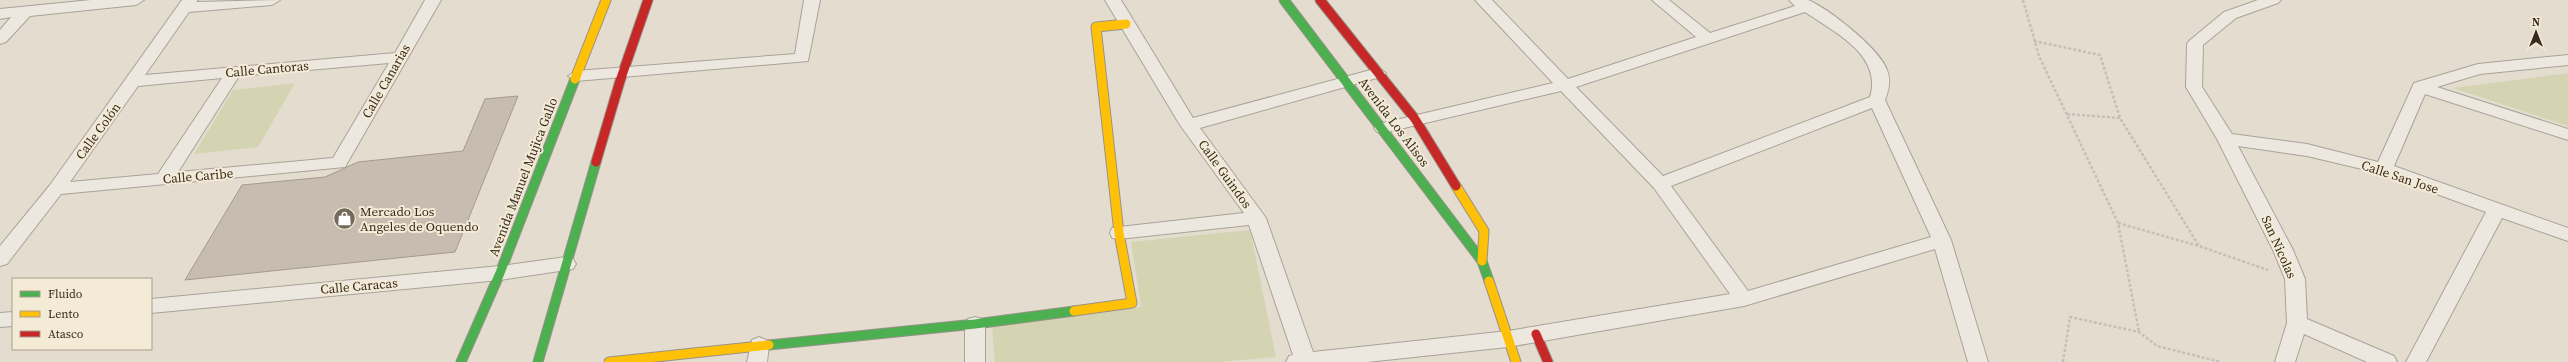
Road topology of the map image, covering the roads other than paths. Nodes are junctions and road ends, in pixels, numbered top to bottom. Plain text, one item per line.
1 (136, 0) edge
2 (272, 0) edge
3 (433, 0) edge
4 (606, 0) edge
5 (648, 0) edge
6 (812, 0) edge
7 (1113, 0) edge
8 (1284, 0) edge
9 (1320, 0) edge
10 (1483, 0) edge
11 (1660, 0) edge
12 (2273, 0) edge
13 (188, 4) edge
14 (1801, 4) edge
15 (25, 12) junction
16 (0, 14) edge
17 (1126, 24) junction
18 (0, 39) edge
19 (1708, 39) junction
20 (400, 58) junction
21 (2568, 60) edge
22 (234, 72) junction
23 (622, 72) junction
24 (1378, 73) junction
25 (576, 76) junction
26 (134, 81) junction
27 (1347, 82) junction
28 (1566, 85) junction
29 (2420, 87) junction
30 (1878, 100) junction
31 (1415, 119) junction
32 (1189, 125) junction
33 (1383, 128) junction
34 (2568, 136) edge
35 (2226, 139) junction
36 (340, 162) joint
37 (2384, 169) junction
38 (164, 179) junction
39 (1660, 184) junction
40 (56, 189) junction
41 (2497, 210) junction
42 (1257, 218) junction
43 (1120, 233) junction
44 (2568, 235) edge
45 (1942, 240) junction
46 (0, 259) edge
47 (1482, 261) junction
48 (566, 264) junction
49 (500, 273) junction
50 (1744, 299) junction
51 (152, 306) edge
52 (12, 319) edge
53 (0, 320) edge
54 (2297, 323) junction
55 (975, 324) junction
56 (1536, 334) junction
57 (1508, 339) junction
58 (758, 353) edge
59 (461, 362) edge
60 (538, 362) edge
61 (609, 362) edge
62 (975, 362) edge
63 (1303, 362) edge
64 (1516, 362) edge
65 (1548, 362) edge
66 (1978, 362) edge
67 (2284, 362) edge
68 (2387, 362) edge
69 (2416, 362) edge

1 - 15 street
2 - 13 street
3 - 20 street, Calle Canarias
4 - 25 street, Avenida Manuel Mujica Gallo
5 - 23 street
6 - 23 street
7 - 17 street, Calle Guindos
8 - 27 street, Avenida Los Alisos
9 - 24 street, Avenida Los Alisos
10 - 28 street
11 - 19 street
12 - 35 street, San Nicolas
13 - 26 street, Calle Colón
14 - 19 street
14 - 30 street
15 - 16 street
15 - 18 street
17 - 32 street, Calle Guindos
17 - 43 street
19 - 28 street
20 - 22 street, Calle Cantoras
20 - 36 street, Calle Canarias
21 - 29 street
22 - 26 street, Calle Cantoras
22 - 38 street
23 - 25 street
23 - 48 street
24 - 27 street
24 - 31 street, Avenida Los Alisos
25 - 49 street, Avenida Manuel Mujica Gallo
26 - 40 street, Calle Colón
27 - 32 street
27 - 33 street, Avenida Los Alisos
28 - 31 street
28 - 39 street
29 - 34 street
29 - 37 street
30 - 39 street
30 - 45 street
31 - 33 street
31 - 47 street, Avenida Los Alisos
32 - 42 street, Calle Guindos
33 - 47 street, Avenida Los Alisos
35 - 37 street, Calle San Jose
35 - 54 street, San Nicolas
36 - 38 street, Calle Caribe
37 - 41 street, Calle San Jose
38 - 40 street, Calle Caribe
39 - 50 street
40 - 46 street, Calle Colón
41 - 44 street, Calle San Jose
41 - 69 street
42 - 43 street
42 - 63 street, Calle Guindos
43 - 55 street
45 - 50 street
45 - 66 street
47 - 57 street, Avenida Los Alisos
48 - 49 street, Calle Caracas
48 - 60 street
49 - 51 street, Calle Caracas
49 - 59 street, Avenida Manuel Mujica Gallo
50 - 56 street
52 - 53 street
54 - 67 street, San Nicolas
54 - 68 street
55 - 58 street
55 - 62 street
56 - 57 street
56 - 65 street
57 - 63 street
57 - 64 street, Avenida Los Alisos
58 - 61 street

